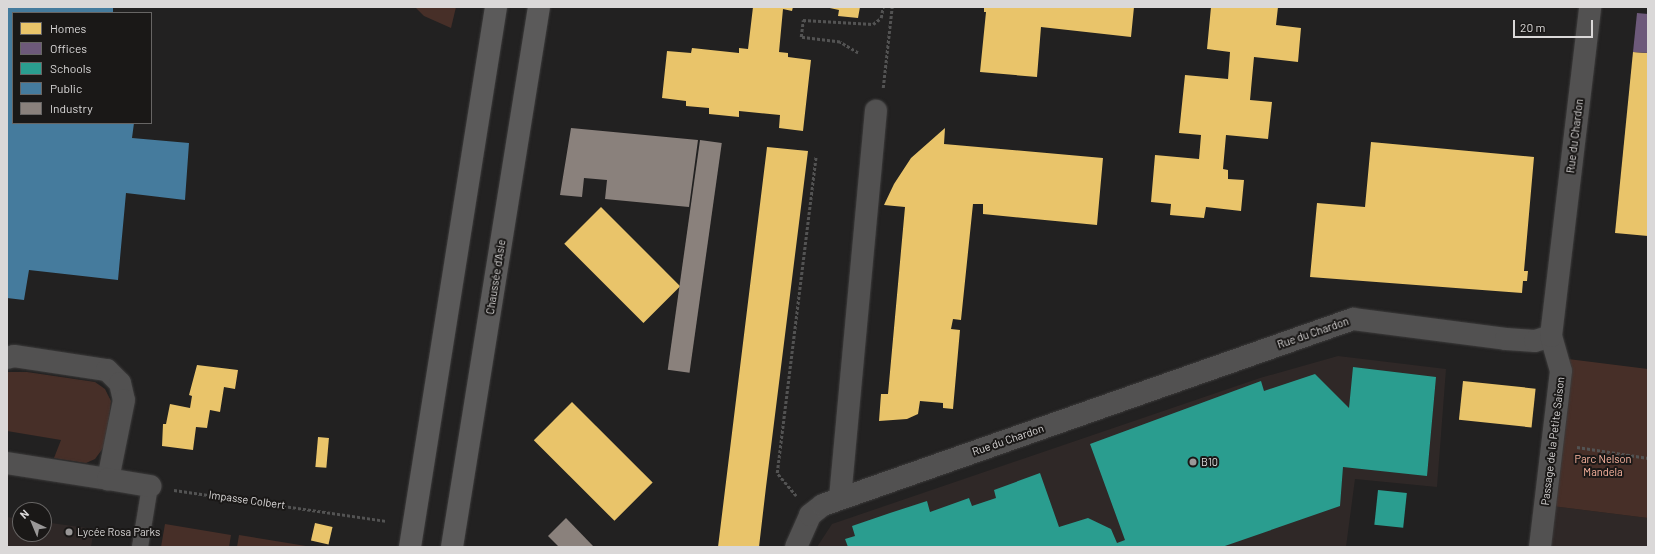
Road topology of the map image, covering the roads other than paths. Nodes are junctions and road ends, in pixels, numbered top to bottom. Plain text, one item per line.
1 (496, 7) edge
2 (539, 7) edge
3 (1590, 7) edge
4 (876, 111) road end
5 (1551, 336) junction
6 (7, 358) edge
7 (7, 463) edge
8 (108, 479) junction
9 (150, 486) joint
10 (840, 498) junction
11 (140, 547) edge
12 (410, 547) edge
13 (452, 547) edge
14 (796, 547) edge
15 (1540, 547) edge

1 - 12 main road
2 - 13 main road, Chaussée d'Asie
3 - 5 street, Rue du Chardon
4 - 10 street
5 - 10 street, Rue du Chardon
5 - 15 street, Passage de la Petite Saison
6 - 8 street
7 - 8 street
8 - 9 street
9 - 11 lane
10 - 14 street, Rue du Chardon

